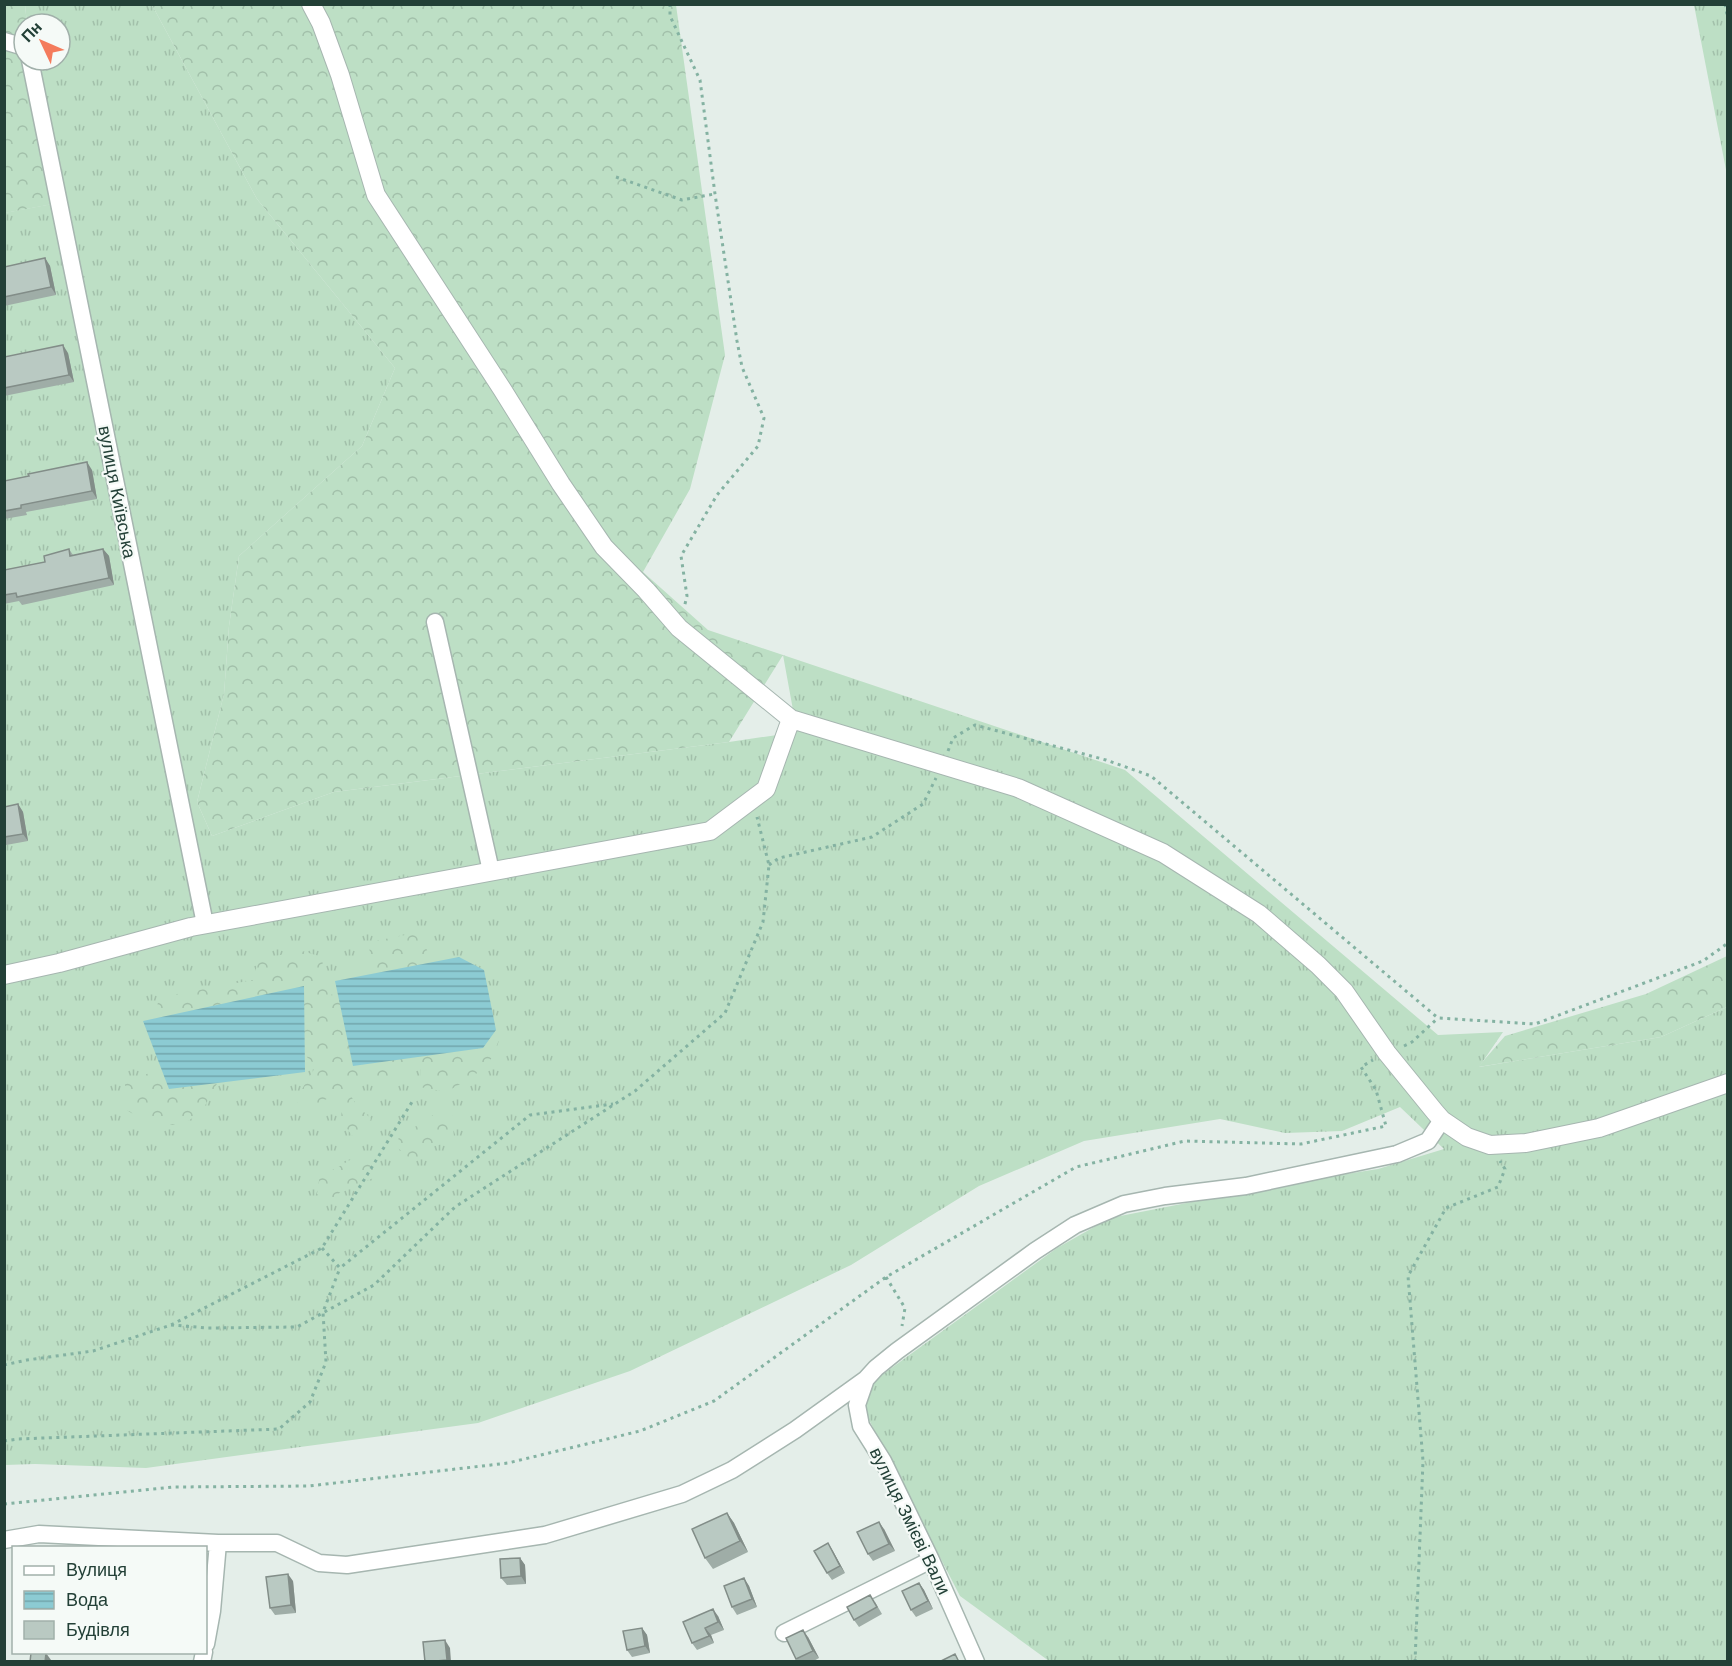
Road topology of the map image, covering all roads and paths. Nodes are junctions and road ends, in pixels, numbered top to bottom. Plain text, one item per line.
1 (311, 4) edge
2 (670, 4) edge
3 (1725, 4) edge
4 (1728, 20) edge
5 (32, 72) edge
6 (616, 177) dead end
7 (715, 194) junction
8 (435, 622) dead end
9 (679, 628) junction
10 (791, 719) junction
11 (750, 801) junction
12 (491, 871) junction
13 (205, 924) junction
14 (4, 975) edge
15 (1438, 1018) dead end
16 (1387, 1053) junction
17 (1728, 1083) edge
18 (412, 1102) dead end
19 (614, 1104) junction
20 (1442, 1120) junction
21 (1490, 1145) junction
22 (322, 1248) junction
23 (340, 1268) junction
24 (886, 1277) junction
25 (323, 1312) junction
26 (171, 1325) junction
27 (897, 1351) junction
28 (4, 1365) edge
29 (866, 1379) junction
30 (4, 1440) edge
31 (4, 1504) edge
32 (4, 1540) edge
33 (218, 1543) junction
34 (931, 1560) junction
35 (784, 1633) dead end
36 (207, 1638) edge
37 (976, 1662) edge
38 (1415, 1662) edge

1 - 9 street
2 - 7 path
3 - 4 path
5 - 13 street, вулиця Київська
6 - 7 path
7 - 9 path
8 - 12 street
9 - 10 street
10 - 11 street
10 - 16 street
11 - 12 street
11 - 19 path
12 - 13 street
13 - 14 street
15 - 16 path
16 - 20 street
16 - 24 path
17 - 21 street
18 - 22 path
19 - 23 path
19 - 25 path
20 - 21 street
20 - 27 street
21 - 38 path
22 - 23 path
22 - 26 path
23 - 25 path
24 - 27 path
24 - 31 path
25 - 26 path
25 - 30 path
26 - 28 path
27 - 29 street
29 - 33 street
29 - 34 street, вулиця Змієві Вали
32 - 33 street
33 - 36 street
34 - 35 street
34 - 37 street, вулиця Змієві Вали

